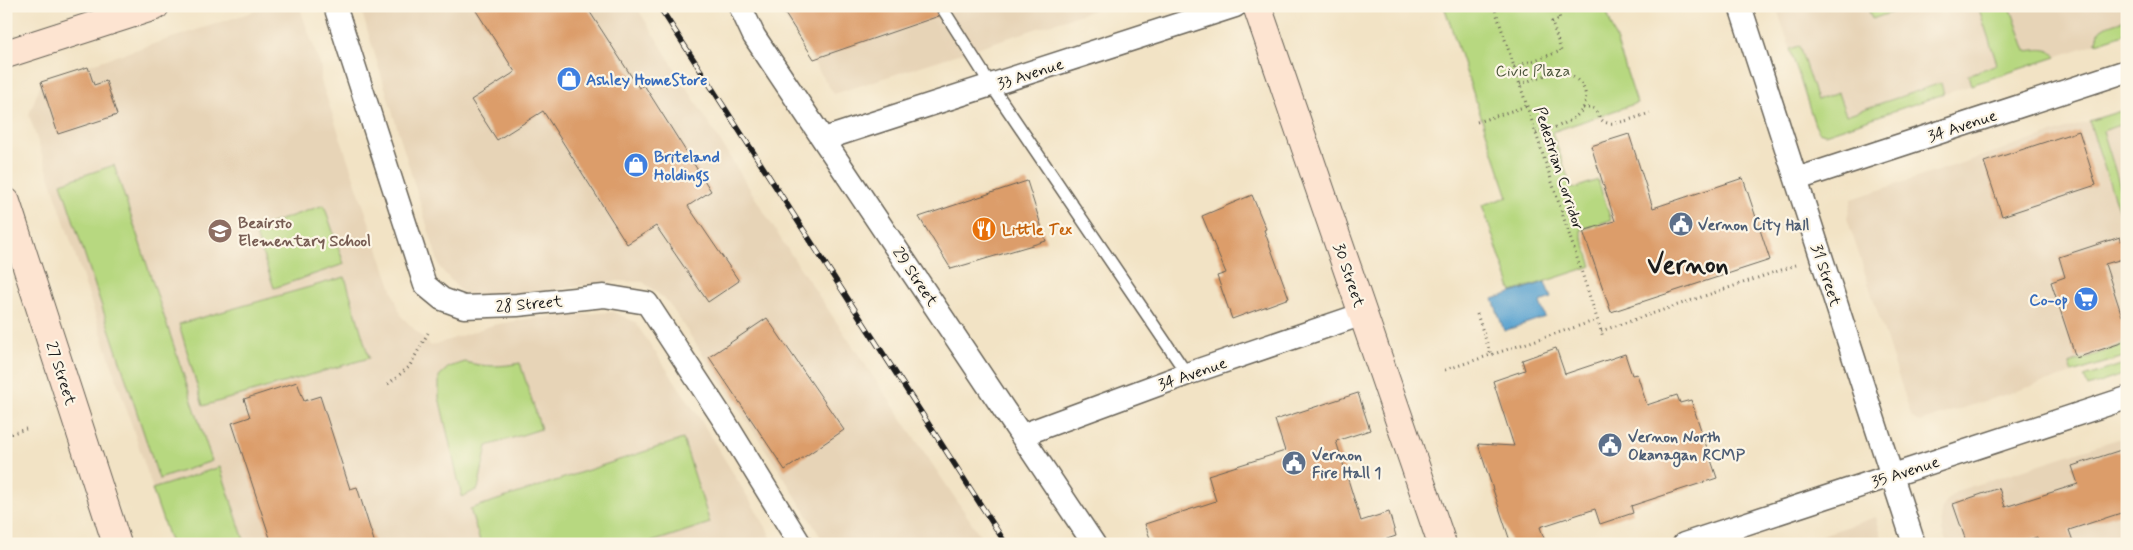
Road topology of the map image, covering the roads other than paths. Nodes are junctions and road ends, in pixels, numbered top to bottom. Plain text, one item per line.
1 (155, 6) edge
2 (335, 6) edge
3 (740, 6) edge
4 (941, 6) edge
5 (1235, 6) edge
6 (1257, 6) edge
7 (1740, 6) edge
8 (6, 54) edge
9 (2127, 71) edge
10 (991, 85) junction
11 (824, 139) junction
12 (1797, 179) junction
13 (6, 202) edge
14 (1363, 314) junction
15 (1187, 374) junction
16 (2127, 398) edge
17 (1022, 435) junction
18 (1892, 475) junction
19 (117, 544) edge
20 (800, 544) edge
21 (1094, 544) edge
22 (1442, 544) edge
23 (1684, 544) edge
24 (1914, 544) edge

1 - 8 street
2 - 20 street, 28 Street
3 - 11 street, 29 Street
4 - 10 lane
5 - 10 street, 33 Avenue
6 - 14 street, 30 Street
7 - 12 street, 31 Street
9 - 12 street, 34 Avenue
10 - 11 street, 33 Avenue
10 - 15 lane
11 - 17 street, 29 Street
12 - 18 street, 31 Street
13 - 19 street, 27 Street
14 - 15 street, 34 Avenue
14 - 22 street, 30 Street
15 - 17 street, 34 Avenue
16 - 18 street, 35 Avenue
17 - 21 street, 29 Street
18 - 23 street, 35 Avenue
18 - 24 street, 31 Street

